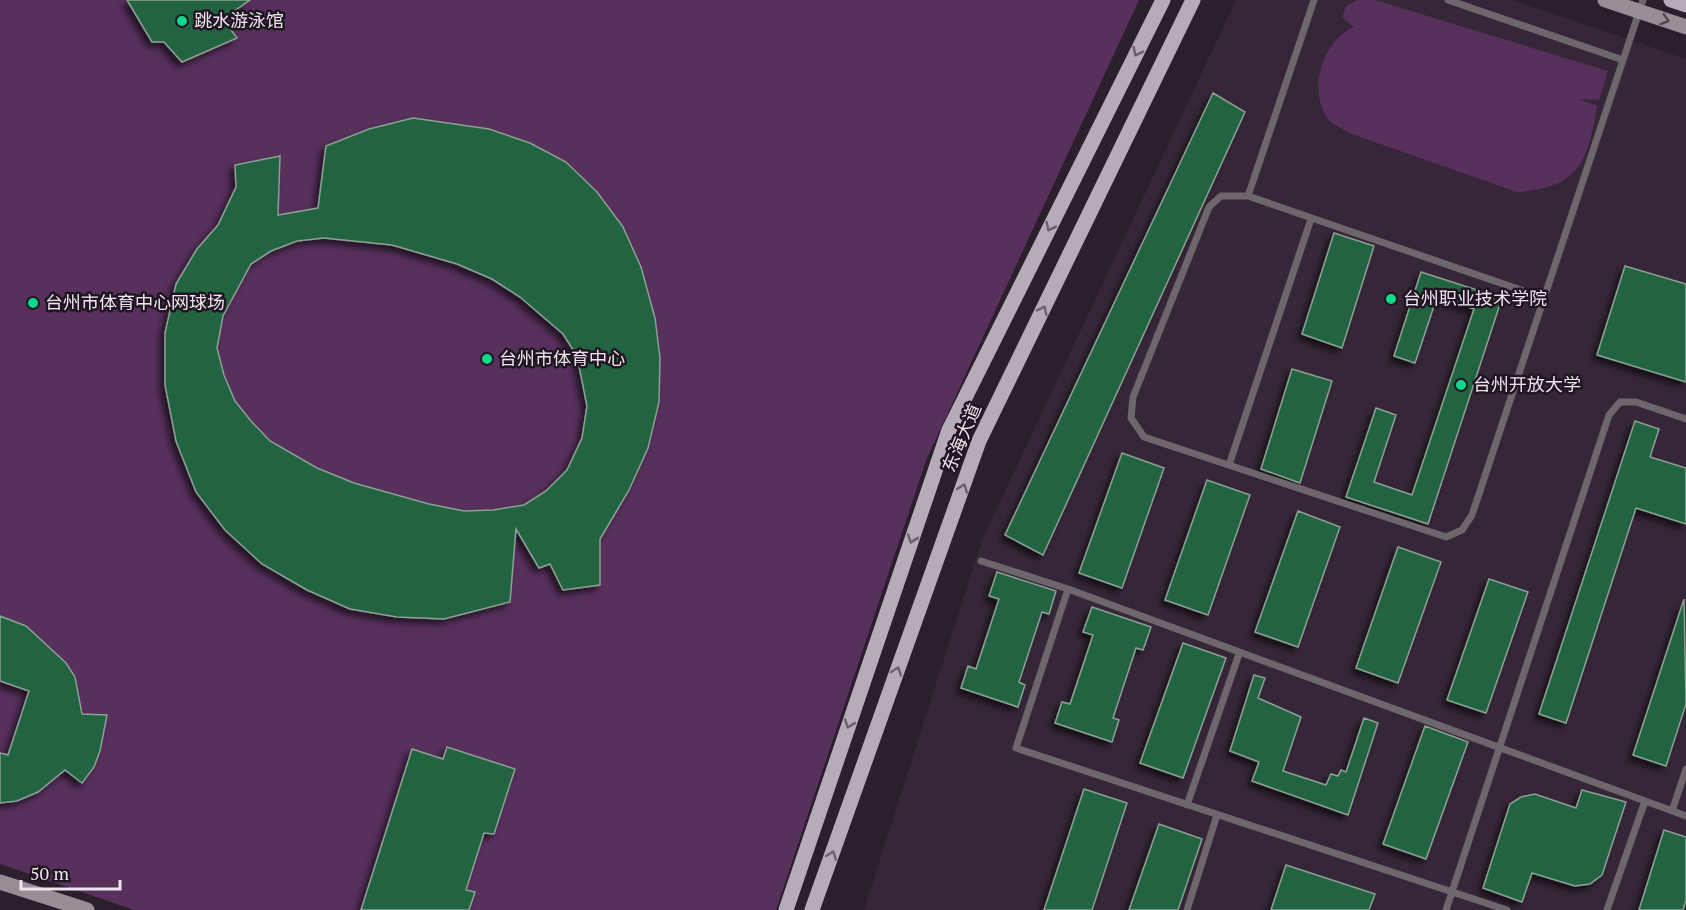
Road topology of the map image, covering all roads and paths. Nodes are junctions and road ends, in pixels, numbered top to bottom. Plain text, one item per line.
1 (1163, 0) edge
2 (1194, 0) edge
3 (1314, 0) edge
4 (1448, 0) edge
5 (1605, 0) edge
6 (1671, 0) edge
7 (1686, 5) edge
8 (1641, 6) edge
9 (1686, 27) edge
10 (1623, 60) junction
11 (1248, 196) junction
12 (1311, 219) junction
13 (1544, 298) junction
14 (1686, 419) edge
15 (1229, 465) junction
16 (981, 561) dead end
17 (1068, 589) junction
18 (1239, 654) junction
19 (1498, 746) junction
20 (1686, 769) edge
21 (1645, 801) junction
22 (1187, 805) junction
23 (1672, 811) junction
24 (1217, 815) junction
25 (1686, 816) edge
26 (0, 882) edge
27 (1452, 892) junction
28 (87, 910) edge
29 (786, 910) edge
30 (812, 910) edge
31 (1187, 910) edge
32 (1446, 910) edge
33 (1506, 910) edge
34 (1607, 910) edge

1 -> 29 main road, 东海大道
30 -> 2 main road, 东海大道
3 - 11 lane
4 - 10 lane
5 - 8 main road
6 - 7 main road
8 -> 9 main road
8 - 10 lane
10 - 13 lane
11 - 12 lane
11 - 15 lane
12 - 13 lane
12 - 15 lane
13 - 15 lane
14 - 19 lane
16 - 17 lane
17 - 18 lane
17 - 22 lane
18 - 19 lane
18 - 22 lane
19 - 21 lane
19 - 27 lane
20 - 23 lane
21 - 23 lane
21 - 34 lane
22 - 24 lane
23 - 25 lane
24 - 27 lane
24 - 31 lane
26 - 28 main road
27 - 32 lane
27 - 33 lane

